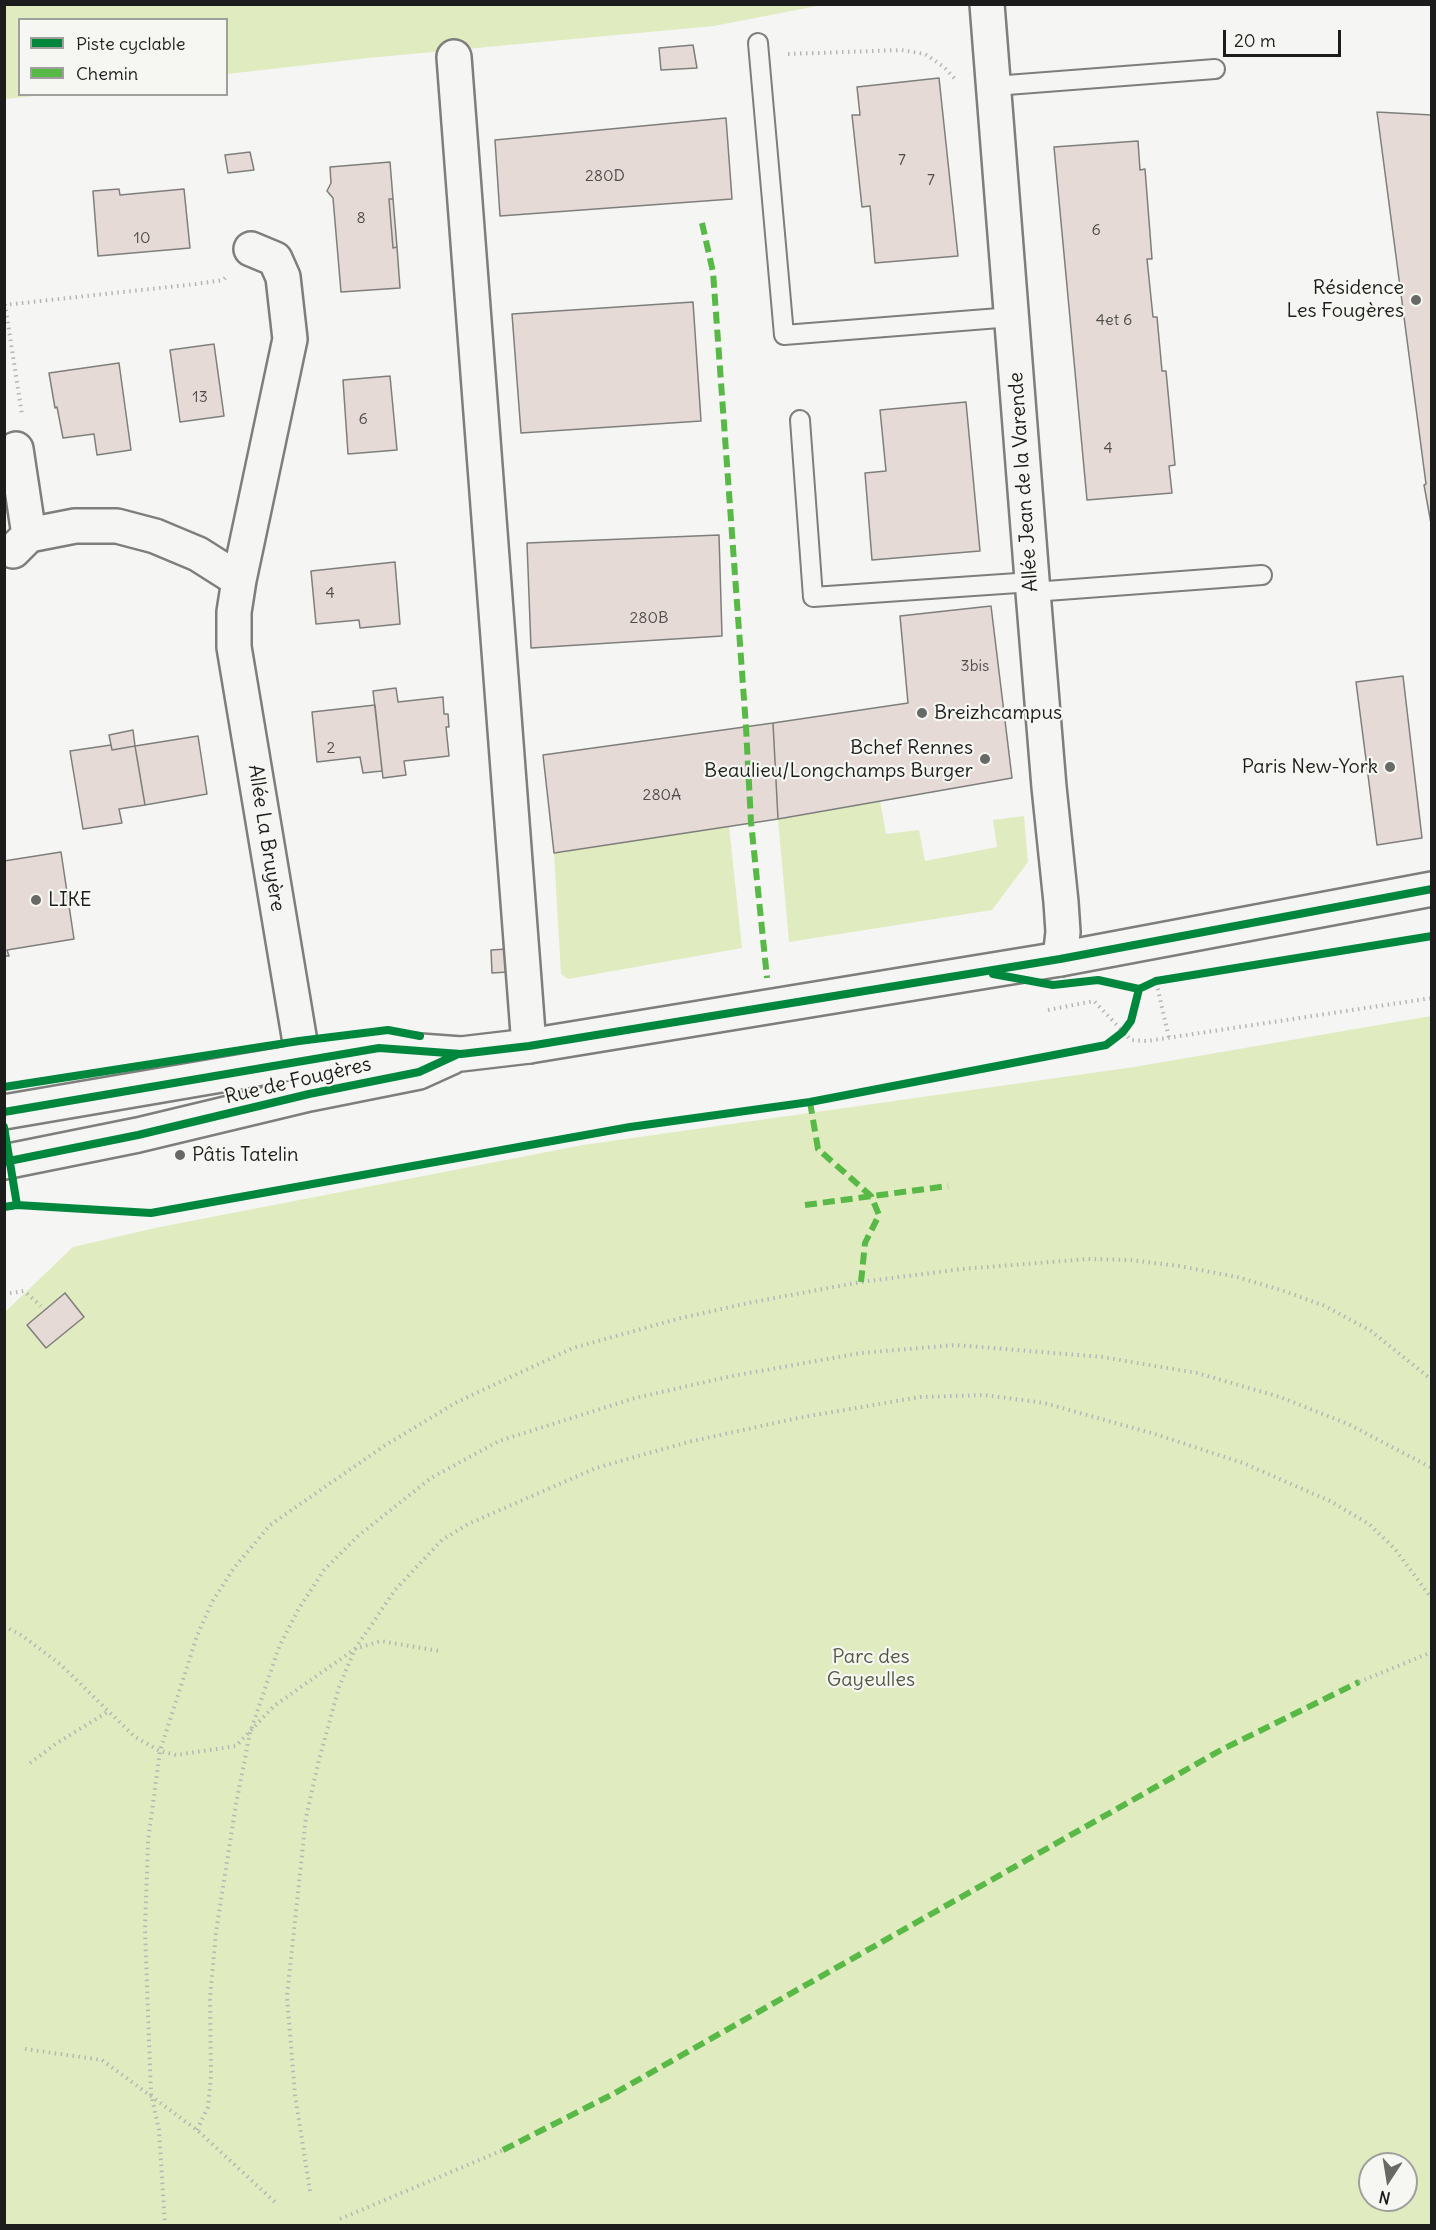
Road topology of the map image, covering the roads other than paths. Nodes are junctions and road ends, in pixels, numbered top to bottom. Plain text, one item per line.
1 (987, 4) edge
2 (759, 49) road end
3 (454, 57) dead end
4 (1215, 69) dead end
5 (994, 92) junction
6 (251, 249) road end
7 (1012, 317) junction
8 (800, 420) dead end
9 (16, 449) road end
10 (1262, 575) dead end
11 (239, 580) junction
12 (1032, 587) junction
13 (1431, 889) edge
14 (1060, 959) junction
15 (530, 1046) junction
16 (460, 1054) junction
17 (303, 1060) junction
18 (309, 1094) junction
19 (4, 1112) edge
20 (4, 1162) edge

1 - 5 street, Allée Jean de la Varende
2 - 7 lane
3 - 15 street
4 - 5 lane
5 - 7 street, Allée Jean de la Varende
6 - 11 street, Allée La Bruyère
7 - 12 street, Allée Jean de la Varende
8 - 12 lane
9 - 11 street
10 - 12 lane
11 - 17 street, Allée La Bruyère
12 - 14 street, Allée Jean de la Varende
13 - 14 street
14 - 15 street
15 - 16 street
16 - 17 street, Rue de Fougères
16 - 18 street, Rue de Fougères
17 - 18 street, Allée La Bruyère
17 - 19 street, Rue de Fougères
18 - 20 street, Rue de Fougères

